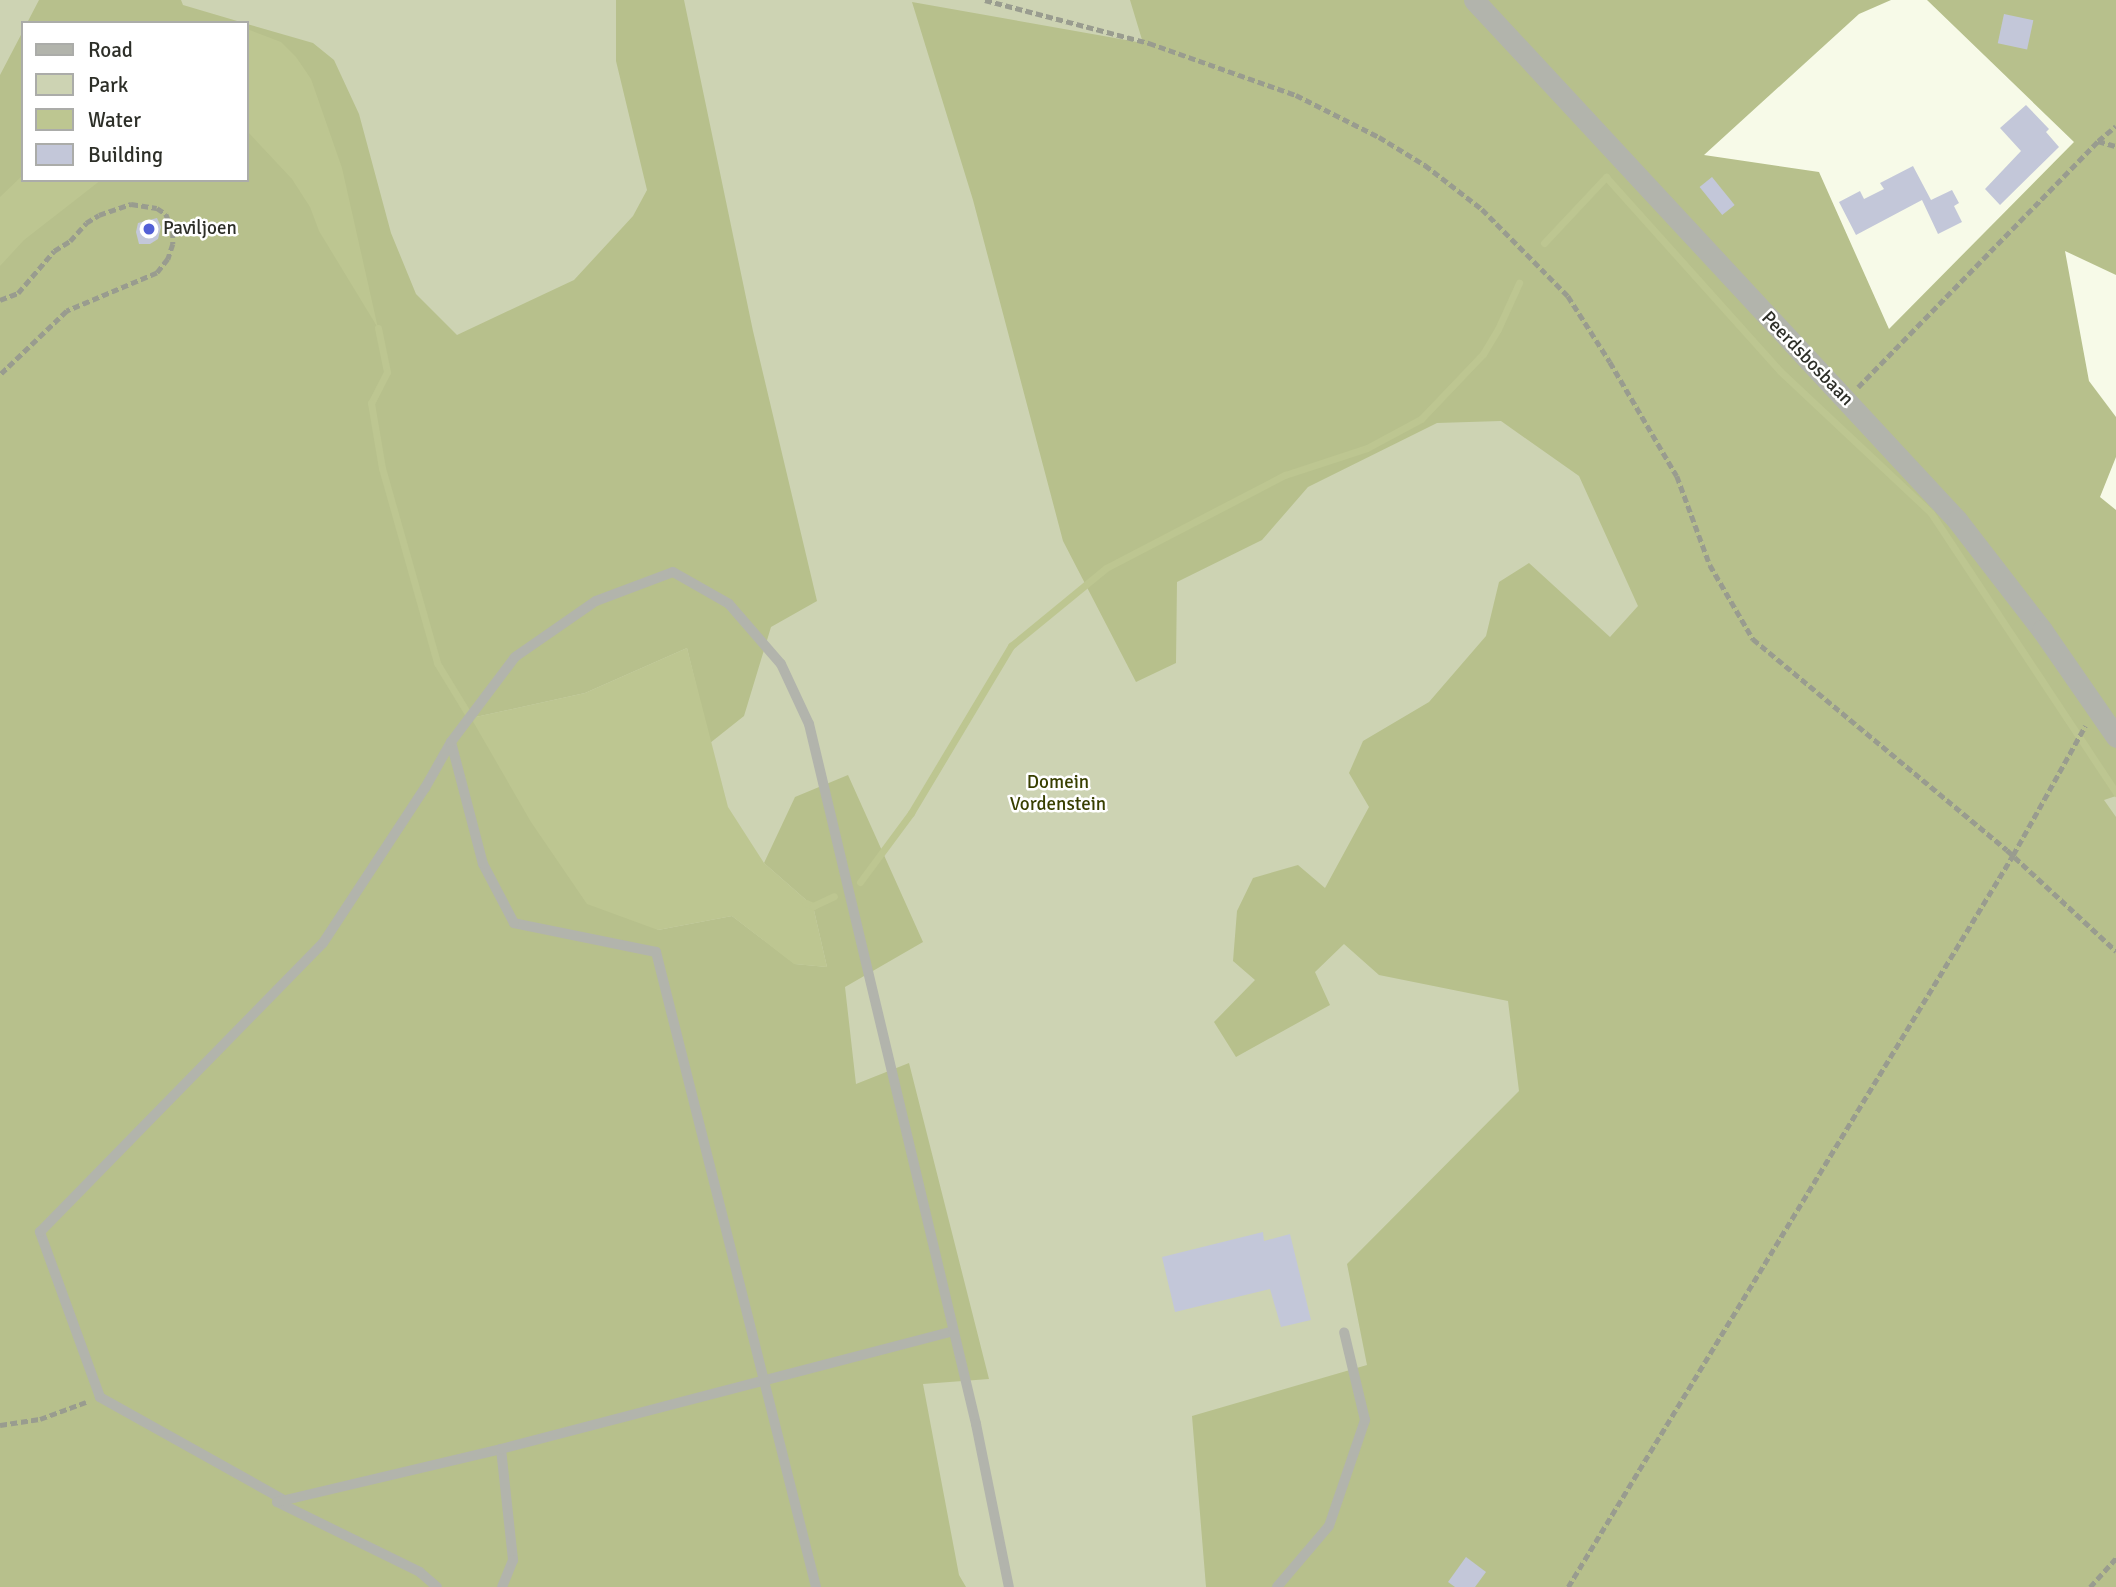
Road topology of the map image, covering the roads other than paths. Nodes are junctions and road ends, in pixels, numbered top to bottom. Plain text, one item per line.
1 (1474, 0) edge
2 (2116, 737) edge
3 (451, 742) junction
4 (953, 1331) junction
5 (1344, 1332) dead end
6 (765, 1381) junction
7 (501, 1449) junction
8 (284, 1500) junction
9 (437, 1587) edge
10 (502, 1587) edge
11 (816, 1587) edge
12 (1009, 1587) edge
13 (1277, 1587) edge

1 - 2 street, Peerdsbosbaan
3 - 4 lane
3 - 6 lane
3 - 8 lane
4 - 6 lane
4 - 12 lane
5 - 13 lane
6 - 7 lane
6 - 11 lane
7 - 8 lane
7 - 10 lane
8 - 9 lane

